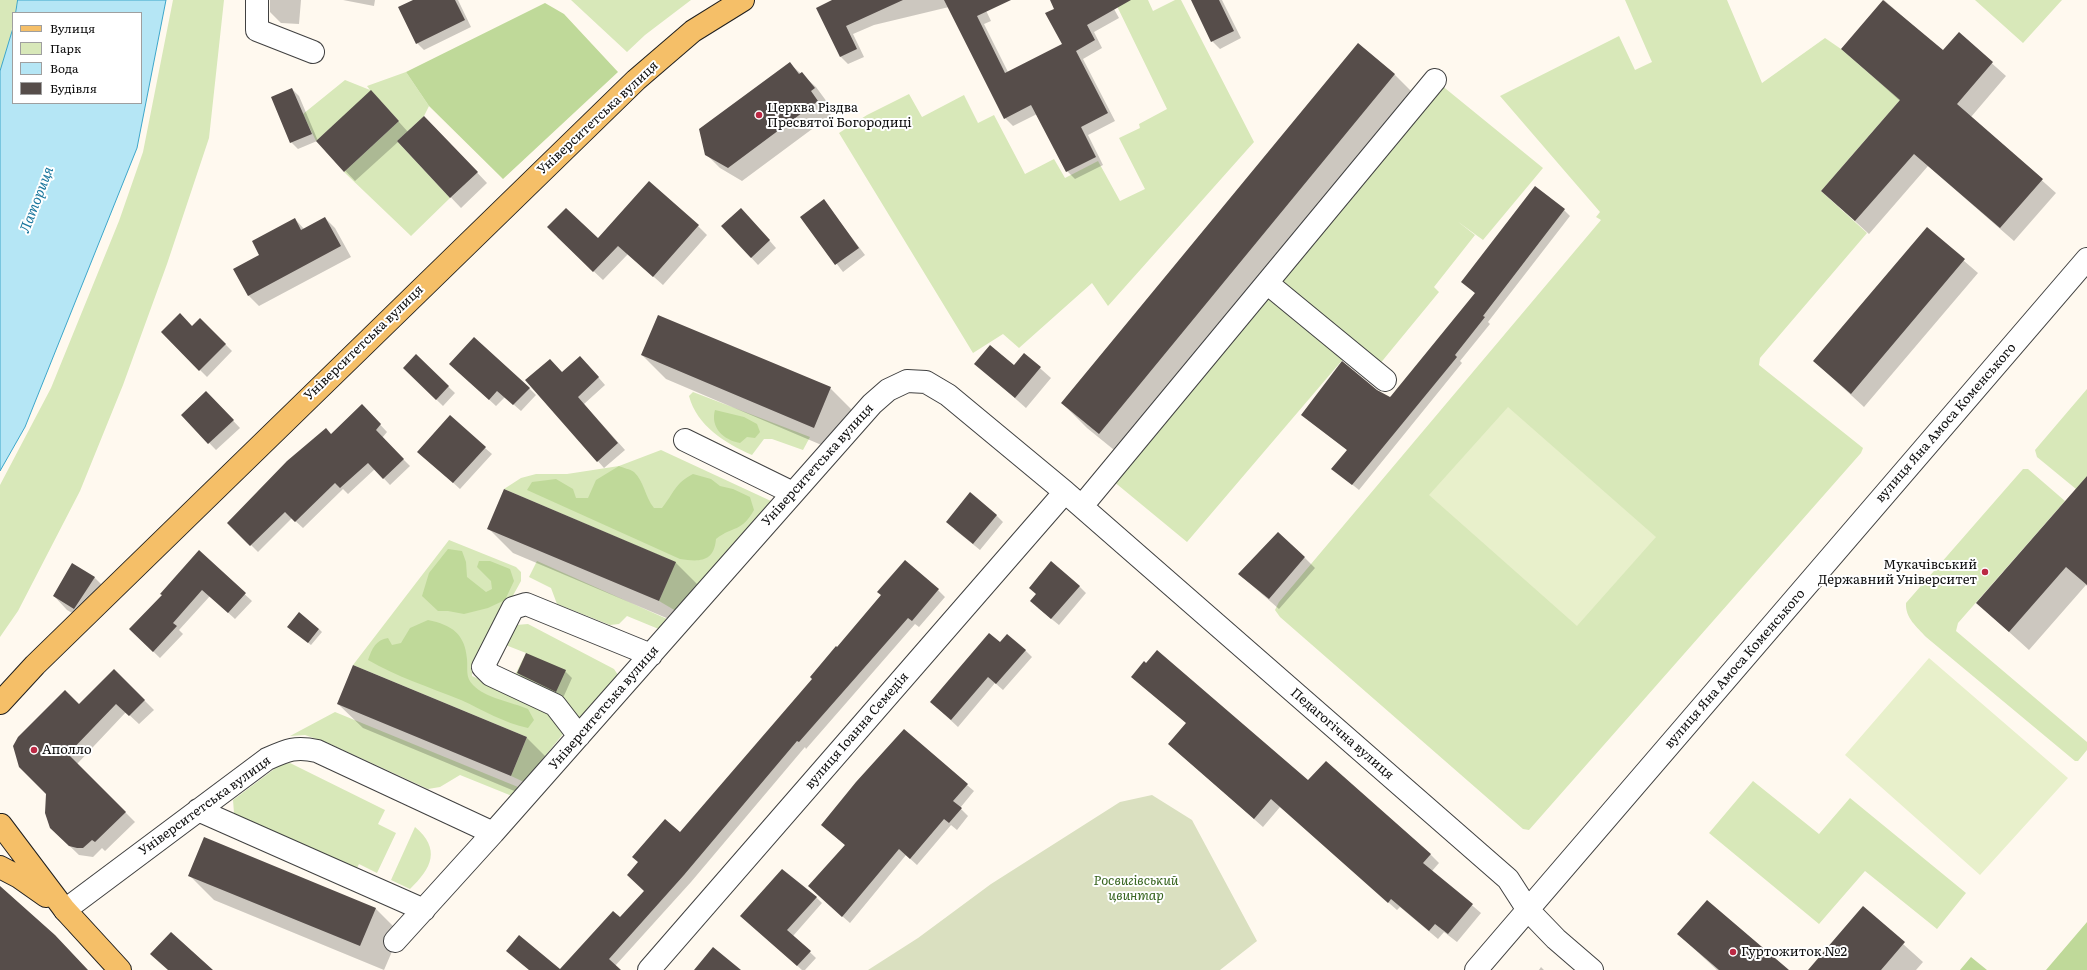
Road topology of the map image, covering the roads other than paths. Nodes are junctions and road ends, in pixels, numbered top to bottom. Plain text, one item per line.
1 (257, 0) edge
2 (743, 0) edge
3 (313, 52) dead end
4 (1435, 80) dead end
5 (2087, 259) edge
6 (1267, 283) junction
7 (1385, 380) dead end
8 (685, 440) dead end
9 (1065, 492) junction
10 (793, 493) junction
11 (1082, 506) junction
12 (651, 655) junction
13 (0, 703) edge
14 (580, 736) junction
15 (198, 810) junction
16 (0, 823) edge
17 (493, 833) junction
18 (0, 868) edge
19 (65, 910) junction
20 (424, 910) junction
21 (1528, 910) junction
22 (395, 941) dead end
23 (120, 970) edge
24 (649, 970) edge
25 (1476, 970) edge
26 (1592, 970) edge

1 - 3 street
2 - 13 main road, Університетська вулиця
4 - 6 street
5 - 21 street, вулиця Яна Амоса Коменського
6 - 7 street
6 - 11 street
8 - 10 street
9 - 10 street, Університетська вулиця
9 - 11 street, Університетська вулиця
9 - 24 street, вулиця Іоанна Семедія
10 - 12 street, Університетська вулиця
11 - 21 street, Педагогічна вулиця
12 - 14 street, Університетська вулиця
12 - 14 street
14 - 17 street, Університетська вулиця
15 - 17 street, Університетська вулиця
15 - 19 street, Університетська вулиця
15 - 20 street
16 - 19 main road
17 - 20 street
18 - 19 main road
19 - 23 main road
20 - 22 street
21 - 25 street, вулиця Яна Амоса Коменського
21 - 26 street, Педагогічна вулиця

